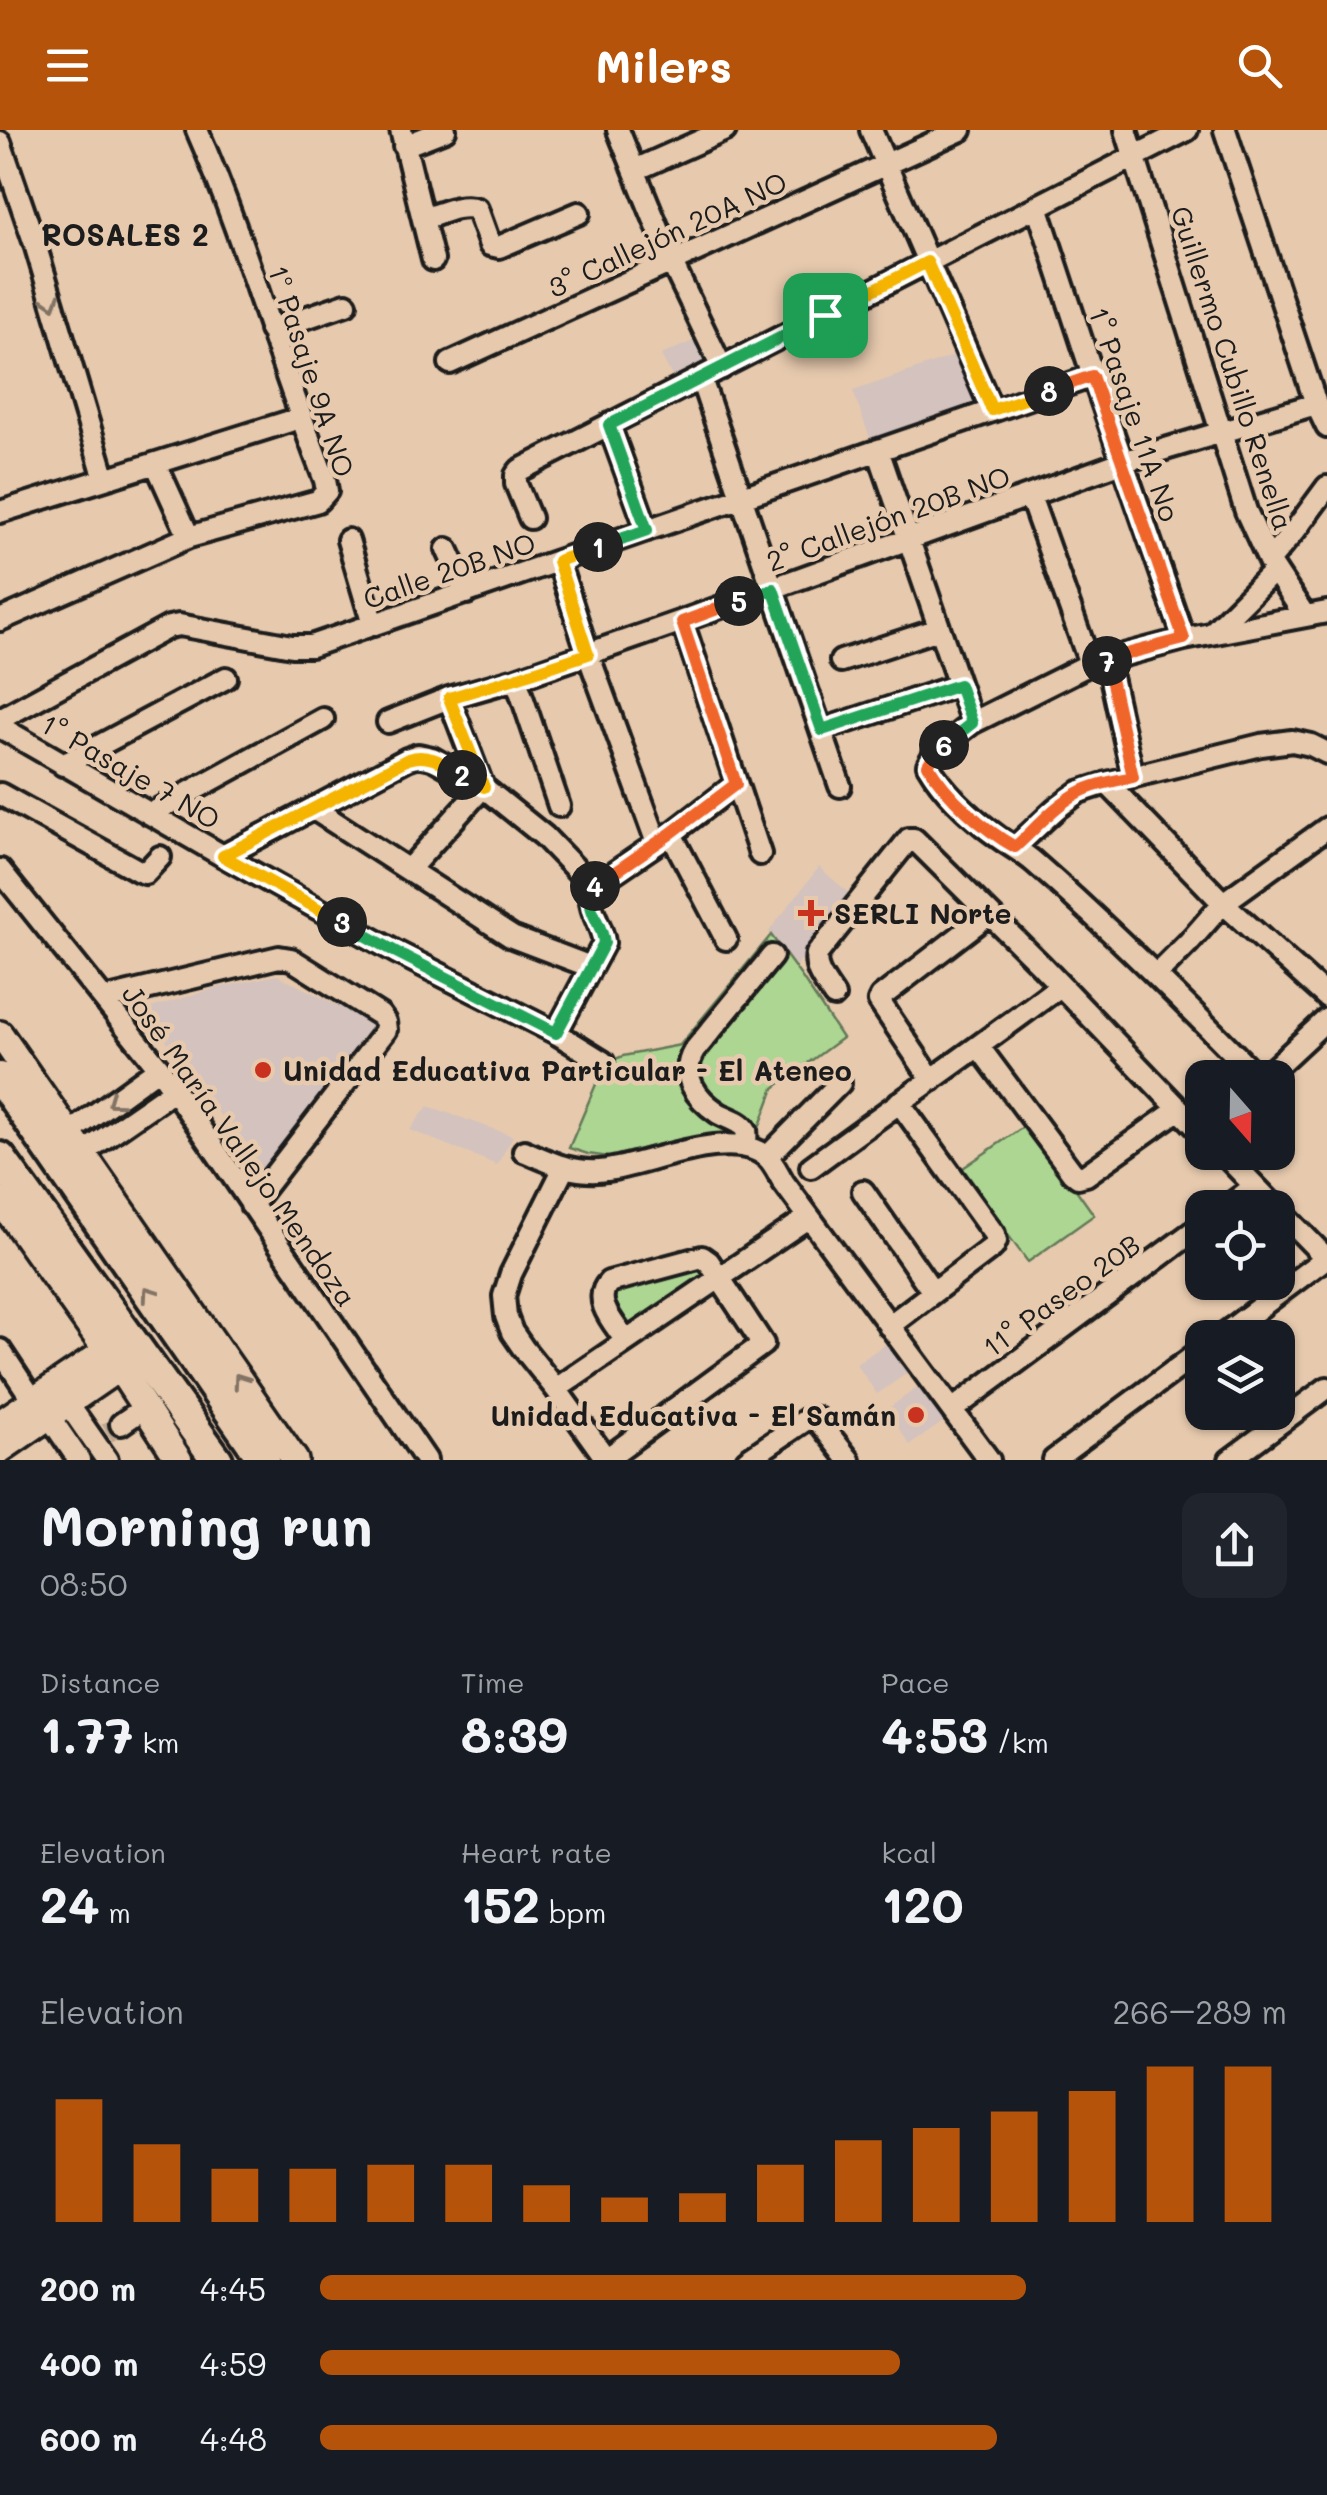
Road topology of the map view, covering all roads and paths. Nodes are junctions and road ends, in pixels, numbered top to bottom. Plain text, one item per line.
1 (197, 130) edge
2 (445, 130) edge
3 (618, 130) edge
4 (724, 130) edge
5 (870, 130) edge
6 (961, 130) edge
7 (1126, 130) edge
8 (1187, 130) edge
9 (1225, 130) edge
10 (403, 138) edge
11 (0, 142) edge
12 (1134, 157) junction
13 (885, 164) junction
14 (636, 170) junction
15 (1037, 206) junction
16 (579, 214) dead end
17 (423, 219) junction
18 (432, 260) dead end
19 (927, 262) junction
20 (672, 263) junction
21 (346, 304) dead end
22 (270, 330) junction
23 (450, 363) dead end
24 (722, 368) junction
25 (1092, 376) junction
26 (701, 379) junction
27 (1316, 404) junction
28 (992, 410) junction
29 (300, 418) junction
30 (609, 425) junction
31 (1327, 427) edge
32 (1221, 432) junction
33 (878, 450) junction
34 (1122, 462) junction
35 (156, 464) junction
36 (105, 479) junction
37 (1327, 487) edge
38 (1030, 496) junction
39 (742, 497) junction
40 (0, 512) edge
41 (530, 518) dead end
42 (647, 530) junction
43 (189, 537) junction
44 (348, 540) dead end
45 (908, 540) junction
46 (447, 549) dead end
47 (558, 561) junction
48 (1272, 566) junction
49 (773, 589) junction
50 (467, 592) junction
51 (1327, 612) edge
52 (1305, 616) junction
53 (0, 620) edge
54 (682, 622) junction
55 (373, 625) junction
56 (940, 629) junction
57 (1212, 634) junction
58 (1184, 639) junction
59 (588, 654) junction
60 (841, 661) dead end
61 (1099, 662) junction
62 (226, 678) dead end
63 (516, 678) junction
64 (959, 685) junction
65 (449, 698) junction
66 (324, 719) dead end
67 (0, 720) edge
68 (388, 722) dead end
69 (972, 723) junction
70 (0, 727) edge
71 (822, 730) junction
72 (1327, 753) edge
73 (64, 764) junction
74 (1133, 777) junction
75 (1106, 783) junction
76 (736, 784) junction
77 (840, 786) dead end
78 (484, 787) junction
79 (2, 801) edge
80 (559, 806) dead end
81 (314, 809) junction
82 (150, 814) junction
83 (1327, 828) edge
84 (664, 838) junction
85 (1015, 847) junction
86 (760, 854) dead end
87 (223, 856) junction
88 (160, 858) dead end
89 (409, 869) junction
90 (0, 870) edge
91 (593, 887) junction
92 (1223, 903) junction
93 (989, 914) junction
94 (726, 939) dead end
95 (772, 956) dead end
96 (592, 967) junction
97 (1156, 976) junction
98 (1060, 986) junction
99 (834, 996) dead end
100 (1327, 997) edge
101 (104, 999) junction
102 (1327, 1019) edge
103 (556, 1033) junction
104 (0, 1034) edge
105 (979, 1047) junction
106 (1241, 1060) edge
107 (1283, 1060) edge
108 (603, 1062) dead end
109 (159, 1068) junction
110 (0, 1078) edge
111 (932, 1080) junction
112 (840, 1083) dead end
113 (174, 1090) junction
114 (899, 1102) junction
115 (1179, 1109) junction
116 (1185, 1115) edge
117 (76, 1143) junction
118 (746, 1146) junction
119 (524, 1151) dead end
120 (768, 1157) junction
121 (0, 1158) edge
122 (811, 1167) dead end
123 (564, 1168) junction
124 (1239, 1170) edge
125 (1255, 1186) junction
126 (1250, 1190) edge
127 (1259, 1190) edge
128 (863, 1191) dead end
129 (0, 1200) edge
130 (251, 1205) junction
131 (809, 1217) junction
132 (1295, 1226) edge
133 (1185, 1238) edge
134 (1327, 1259) edge
135 (718, 1277) junction
136 (934, 1292) junction
137 (1244, 1320) edge
138 (889, 1326) junction
139 (626, 1341) junction
140 (0, 1350) edge
141 (112, 1359) junction
142 (1185, 1363) edge
143 (556, 1388) junction
144 (1327, 1388) edge
145 (50, 1407) junction
146 (144, 1408) junction
147 (952, 1410) junction
148 (0, 1424) edge
149 (107, 1432) junction
150 (0, 1450) edge
151 (169, 1457) edge
152 (606, 1459) edge
153 (79, 1460) edge
154 (107, 1460) edge
155 (216, 1460) edge
156 (264, 1460) edge
157 (296, 1460) edge
158 (426, 1460) edge
159 (746, 1460) edge
160 (850, 1460) edge
161 (989, 1460) edge
162 (1054, 1460) edge
163 (1230, 1460) edge

1 - 22 street, 1º Pasaje 9A NO
2 - 10 street
3 - 14 street
4 - 14 street
5 - 13 street
6 - 13 street, 3° Callejón 20A NO
7 - 12 street, Guillermo Cubillo Renella
8 - 12 street
9 - 27 street
10 - 17 street
11 -> 36 street
12 - 15 street
12 - 32 street, Guillermo Cubillo Renella
13 - 19 street
13 - 20 street, 3° Callejón 20A NO
14 - 20 street
15 - 19 street
15 - 25 street, 1° Pasaje 11A No
16 - 17 street
17 - 18 street
19 - 24 street
19 - 28 street
20 - 23 street, 3° Callejón 20A NO
20 - 24 street
21 - 22 street
22 - 29 street, 1º Pasaje 9A NO
24 - 26 street
25 - 28 street, Calle 20B NO
25 - 34 street, 1° Pasaje 11A No
26 - 30 street
26 - 39 street
27 - 31 street
27 - 32 street, 2° Callejón 20B NO
28 - 33 street, Calle 20B NO
29 - 35 street
29 - 43 street, 1º Pasaje 9A NO
30 - 41 street
30 - 42 street
32 - 34 street, 2° Callejón 20B NO
32 - 48 street, Guillermo Cubillo Renella
33 - 39 street, Calle 20B NO
33 - 45 street
34 - 38 street, 2° Callejón 20B NO
34 - 58 street, 1° Pasaje 11A No
35 - 36 street
35 - 43 street
36 - 40 street
37 - 48 street
38 - 45 street, 2° Callejón 20B NO
38 - 61 street
39 - 42 street, Calle 20B NO
39 - 49 street
42 - 47 street, Calle 20B NO
43 - 53 street
44 - 55 street
45 - 49 street, 2° Callejón 20B NO
45 - 56 street
46 - 50 street
47 - 50 street, Calle 20B NO
47 - 59 street
48 - 52 street, Guillermo Cubillo Renella
48 - 57 street
49 - 54 street, 2° Callejón 20B NO
49 - 71 street
50 - 55 street, Calle 20B NO
51 - 52 street
52 - 57 street
54 - 59 street, 2° Callejón 20B NO
54 - 76 street
55 - 67 street, Calle 20B NO
56 - 60 street
56 - 64 street
57 - 58 street
58 - 61 street
59 - 63 street, 2° Callejón 20B NO
59 - 84 street
61 - 69 street
61 - 74 street
62 - 73 street
63 - 65 street, 2° Callejón 20B NO
63 - 80 street
64 - 69 street
64 - 71 street
65 - 68 street, 2° Callejón 20B NO
65 - 78 street
66 - 82 street
69 - 85 street
70 - 73 street, 1° Pasaje 7 NO
71 - 77 street
72 - 74 street
73 - 82 street, 1° Pasaje 7 NO
74 - 75 street
75 - 85 street
75 - 92 street
76 - 84 street
76 - 86 street
78 - 81 street
78 - 89 street
78 - 91 street
79 - 88 street
81 - 87 street
81 - 89 street
82 - 87 street, 1° Pasaje 7 NO
83 - 92 street
84 - 91 street
84 - 94 street
85 - 97 street
87 - 103 street, 1° Pasaje 7 NO
89 - 96 street
90 - 101 street, José María Vallejo Mendoza
91 - 96 street
92 - 97 street
92 - 100 street
93 - 98 street
93 - 99 street
93 - 111 street
95 - 118 street
96 - 103 street
97 - 106 street
98 - 105 street
98 - 115 street
101 - 109 street, José María Vallejo Mendoza
101 - 130 street
102 - 107 street
103 - 108 street, 1° Pasaje 7 NO
104 - 117 main road
105 - 111 street
105 - 115 street
109 - 113 street, José María Vallejo Mendoza
109 -> 117 street
156 -> 110 highway
111 - 114 street
112 - 120 street
113 - 117 street
113 - 130 street, José María Vallejo Mendoza
114 - 122 street
114 - 136 street
115 - 116 street
157 -> 117 main road
118 - 120 street
118 - 123 street
119 - 123 street
120 - 131 street
121 - 155 highway
123 - 143 street
124 - 125 street
125 - 126 street
125 - 127 street
128 - 136 street
129 - 141 main road
130 - 158 street, José María Vallejo Mendoza
131 - 135 street
131 - 138 street
132 - 134 street
133 - 147 street, 11° Paseo 20B
134 - 137 street
135 - 139 street
135 - 139 street
135 - 152 street
136 - 138 street
138 - 147 street
139 - 143 street
140 - 145 street
141 - 145 main road
141 - 146 main road
142 - 162 street
143 - 152 street
144 - 163 street
145 - 148 main road
145 - 149 street
145 - 150 main road
145 - 153 street
146 - 149 street
146 - 151 main road
147 - 161 street
149 - 154 street
159 - 160 street

